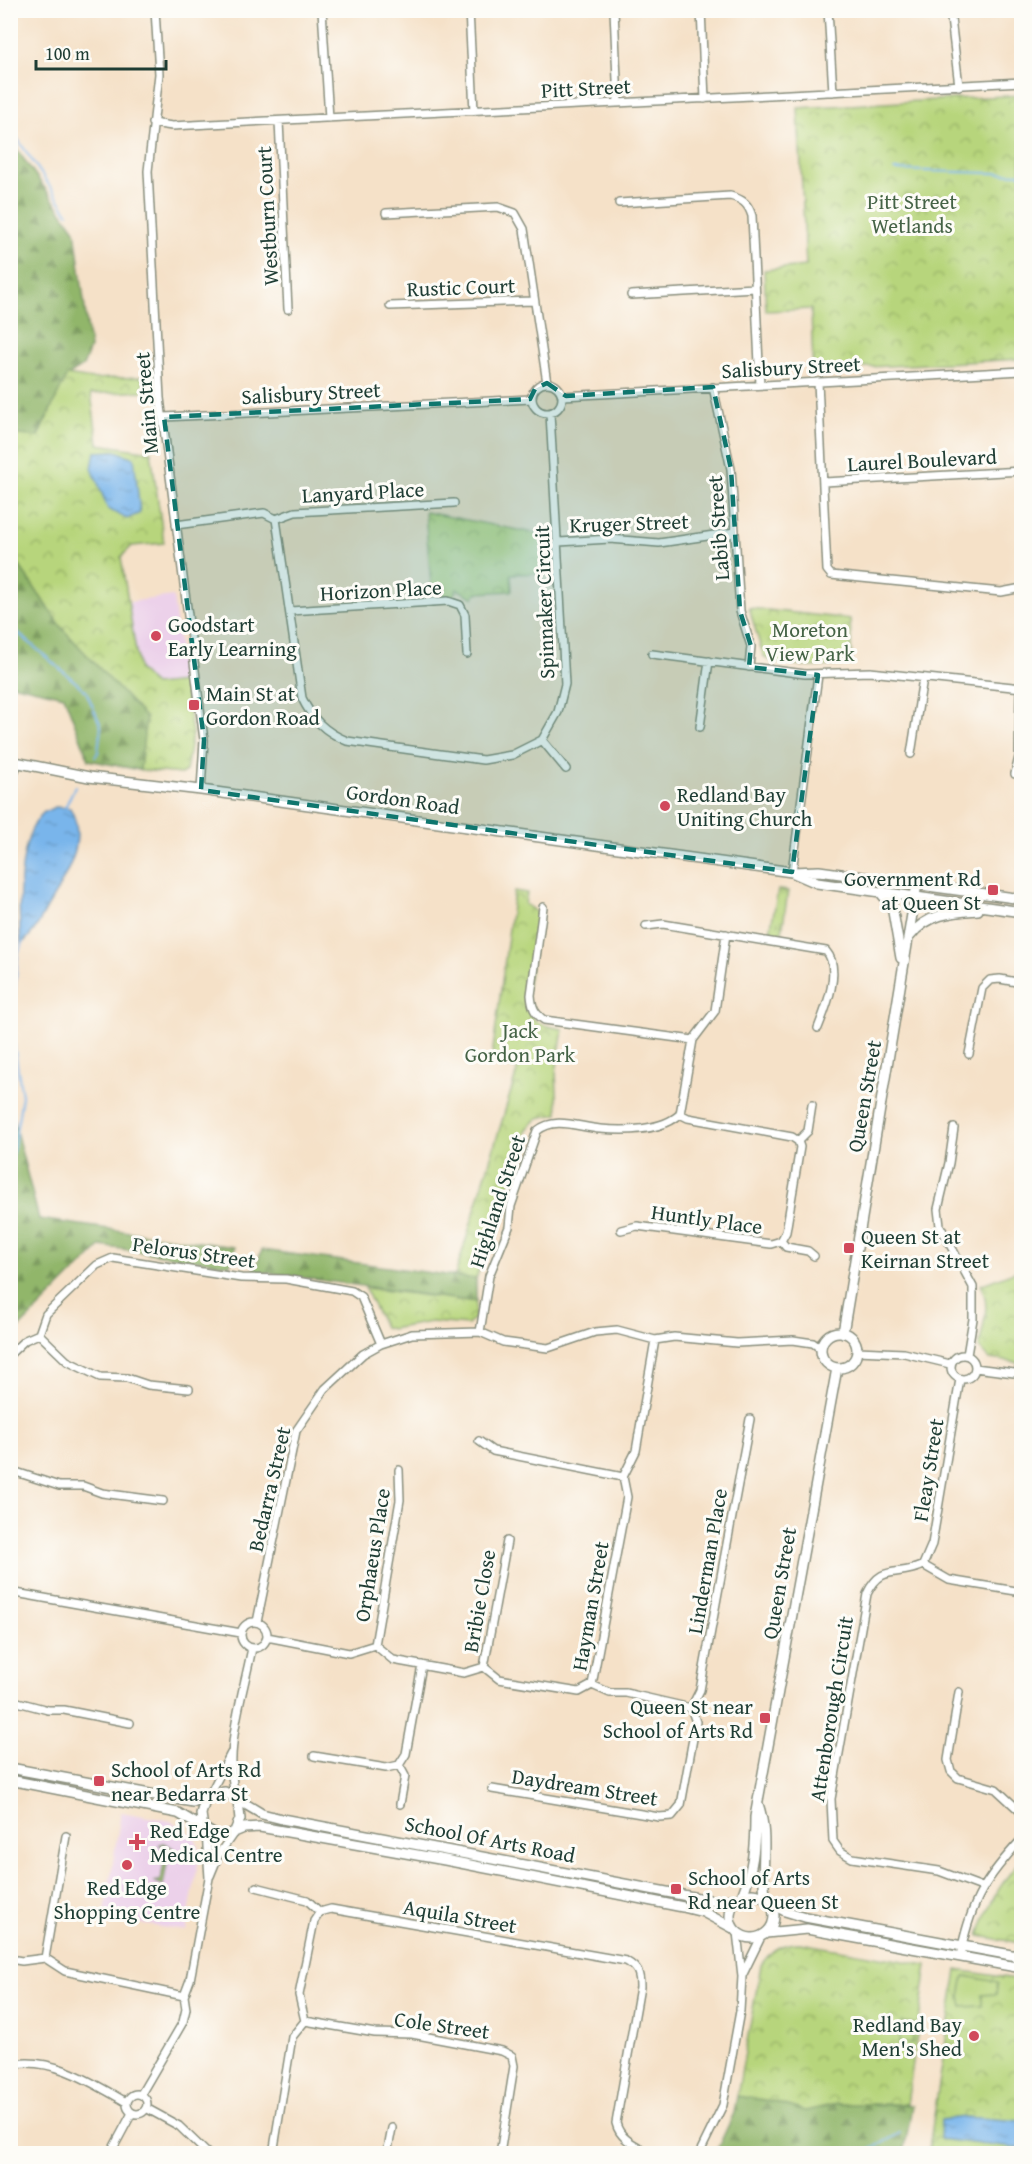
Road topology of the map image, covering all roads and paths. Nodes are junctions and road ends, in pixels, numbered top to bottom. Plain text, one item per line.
1 (155, 10) edge
2 (322, 10) edge
3 (468, 10) edge
4 (614, 10) edge
5 (700, 10) edge
6 (828, 10) edge
7 (950, 10) edge
8 (1022, 82) edge
9 (958, 86) junction
10 (833, 92) junction
11 (705, 99) junction
12 (618, 103) junction
13 (474, 111) junction
14 (329, 118) junction
15 (279, 121) junction
16 (152, 123) junction
17 (619, 202) dead end
18 (386, 213) dead end
19 (755, 288) junction
20 (631, 295) dead end
21 (533, 301) junction
22 (390, 306) dead end
23 (288, 309) dead end
24 (1022, 371) edge
25 (818, 382) junction
26 (547, 383) junction
27 (760, 385) junction
28 (713, 387) junction
29 (562, 396) junction
30 (532, 399) junction
31 (550, 413) junction
32 (164, 417) junction
33 (1022, 471) edge
34 (824, 482) junction
35 (454, 503) dead end
36 (276, 519) junction
37 (176, 525) junction
38 (735, 532) junction
39 (559, 542) junction
40 (1022, 588) edge
41 (290, 611) junction
42 (467, 654) dead end
43 (651, 654) dead end
44 (709, 661) junction
45 (749, 667) junction
46 (818, 675) junction
47 (922, 678) junction
48 (1021, 688) edge
49 (700, 727) dead end
50 (542, 740) junction
51 (911, 754) dead end
52 (14, 762) edge
53 (566, 769) dead end
54 (1015, 774) dead end
55 (10, 780) edge
56 (201, 790) junction
57 (792, 872) junction
58 (917, 884) junction
59 (881, 893) junction
60 (915, 897) junction
61 (1022, 899) edge
62 (543, 907) dead end
63 (995, 909) junction
64 (1022, 912) edge
65 (646, 926) dead end
66 (726, 934) junction
67 (908, 938) junction
68 (903, 973) junction
69 (1022, 983) edge
70 (818, 1028) dead end
71 (693, 1040) junction
72 (969, 1054) dead end
73 (812, 1105) dead end
74 (680, 1114) junction
75 (954, 1128) dead end
76 (798, 1141) junction
77 (621, 1230) dead end
78 (780, 1241) junction
79 (814, 1256) dead end
80 (480, 1332) junction
81 (843, 1333) junction
82 (39, 1334) junction
83 (655, 1340) junction
84 (381, 1344) junction
85 (821, 1349) junction
86 (857, 1351) junction
87 (10, 1354) edge
88 (967, 1355) junction
89 (950, 1364) junction
90 (837, 1368) junction
91 (975, 1368) junction
92 (1022, 1374) edge
93 (960, 1379) junction
94 (189, 1389) dead end
95 (750, 1419) dead end
96 (479, 1441) dead end
97 (10, 1470) edge
98 (399, 1470) dead end
99 (623, 1477) junction
100 (163, 1502) dead end
101 (507, 1541) dead end
102 (923, 1564) junction
103 (10, 1592) edge
104 (1022, 1592) edge
105 (257, 1622) junction
106 (241, 1633) junction
107 (267, 1637) junction
108 (375, 1646) junction
109 (252, 1648) junction
110 (422, 1665) junction
111 (484, 1666) junction
112 (592, 1685) junction
113 (959, 1692) dead end
114 (10, 1700) edge
115 (691, 1708) junction
116 (130, 1723) dead end
117 (232, 1751) junction
118 (314, 1756) dead end
119 (399, 1765) junction
120 (10, 1768) edge
121 (10, 1780) edge
122 (492, 1789) dead end
123 (208, 1796) junction
124 (237, 1800) junction
125 (400, 1804) dead end
126 (758, 1804) junction
127 (1022, 1813) edge
128 (205, 1830) junction
129 (234, 1832) junction
130 (66, 1836) dead end
131 (1022, 1839) edge
132 (209, 1878) junction
133 (256, 1887) dead end
134 (982, 1887) junction
135 (740, 1898) junction
136 (767, 1901) junction
137 (321, 1912) junction
138 (735, 1930) junction
139 (764, 1934) junction
140 (962, 1946) junction
141 (960, 1957) junction
142 (1022, 1957) edge
143 (45, 1958) junction
144 (10, 1959) edge
145 (1022, 1968) edge
146 (742, 1976) junction
147 (184, 1996) junction
148 (305, 2021) junction
149 (10, 2066) edge
150 (141, 2094) junction
151 (126, 2102) junction
152 (146, 2108) junction
153 (132, 2113) junction
154 (392, 2128) dead end
155 (110, 2154) edge
156 (208, 2154) edge
157 (273, 2154) edge
158 (387, 2154) edge
159 (500, 2154) edge
160 (651, 2154) edge
161 (699, 2154) edge

1 - 16 street, Main Street
2 - 14 street
3 - 13 street
4 - 12 street
5 - 11 street
6 - 10 street
7 - 9 street
8 - 9 street, Pitt Street
9 - 10 street, Pitt Street
10 - 11 street, Pitt Street
11 - 12 street, Pitt Street
12 - 13 street, Pitt Street
13 - 14 street, Pitt Street
14 - 15 street, Pitt Street
15 - 16 street, Pitt Street
15 - 23 street, Westburn Court
16 - 32 street, Main Street
17 - 19 street
18 - 21 street
19 - 20 street
19 - 27 street
21 - 22 street, Rustic Court
21 - 26 street
24 - 25 street, Salisbury Street
25 - 27 street, Salisbury Street
25 - 34 street
26 - 29 street
26 - 30 street
27 - 28 street, Salisbury Street
28 - 29 street, Salisbury Street
28 - 38 street, Labib Street
29 - 31 street
30 - 31 street
30 - 32 street, Salisbury Street
31 - 39 street, Spinnaker Circuit
32 - 37 street, Main Street
33 - 34 street, Laurel Boulevard
34 - 40 street
35 - 36 street, Lanyard Place
36 - 37 street
36 - 41 street
37 - 56 street, Main Street
38 - 39 street, Kruger Street
38 - 45 street, Labib Street
39 - 50 street, Spinnaker Circuit
41 - 42 street, Horizon Place
41 - 50 street
43 - 44 street
44 - 45 street
44 - 49 street
45 - 46 street
46 - 47 street
46 - 57 street
47 - 48 street
47 - 51 street
48 - 54 street
50 - 53 street
52 - 55 street
52 - 56 street, Gordon Road
56 - 57 street, Gordon Road
57 - 58 street, Gordon Road
57 - 59 street, Gordon Road
58 - 60 street, Queen Street
58 - 61 street, Gordon Road
59 - 60 street, Gordon Road
59 - 68 street, Queen Street
60 - 63 street, Gordon Road
60 - 67 street, Queen Street
62 - 71 street
63 - 64 street
63 - 67 street
65 - 66 street
66 - 70 street
66 - 71 street
67 - 68 street, Queen Street
68 - 81 street, Queen Street
69 - 72 street
71 - 74 street
73 - 76 street
74 - 76 street
74 - 80 street, Highland Street
75 - 88 street
76 - 78 street, Huntly Place
77 - 78 street, Huntly Place
78 - 79 street
80 - 83 street, Bedarra Street
80 - 84 street, Bedarra Street
81 - 85 street
81 - 86 street
82 - 84 street, Pelorus Street
82 - 87 street
82 - 94 street
83 - 85 street, Bedarra Street
83 - 99 street
84 - 105 street, Bedarra Street
85 - 90 street
86 - 89 street
86 - 90 street
88 - 89 street
88 - 91 street
89 - 93 street
90 - 126 street, Queen Street
91 - 92 street
91 - 93 street
93 - 102 street, Fleay Street
95 - 115 street, Linderman Place
96 - 99 street
97 - 100 street
98 - 108 street, Orphaeus Place
99 - 112 street, Hayman Street
101 - 111 street, Bribie Close
102 - 104 street
102 - 134 street, Attenborough Circuit
103 - 106 street
105 - 106 street
105 - 107 street
106 - 109 street
107 - 108 street
107 - 109 street
108 - 110 street
109 - 117 street
110 - 111 street
110 - 119 street
111 - 112 street, Hayman Street
112 - 115 street
113 - 127 street
114 - 116 street
115 - 122 street, Daydream Street
117 - 123 street
117 - 124 street
118 - 119 street
119 - 125 street
120 - 123 street
121 - 128 street
123 - 124 street
123 - 128 street
124 - 129 street
124 - 135 street, School Of Arts Road
126 - 135 street, Queen Street
126 - 136 street, Queen Street
128 - 129 street
128 - 132 street
129 - 132 street
129 - 138 street, School Of Arts Road
130 - 143 street
131 - 134 street
132 - 147 street
133 - 137 street
134 - 140 street
135 - 136 street
135 - 138 street
136 - 139 street
136 - 140 street
137 - 148 street
137 - 160 street, Aquila Street
138 - 139 street
138 - 146 street
139 - 141 street
139 - 146 street
140 - 141 street
140 - 142 street
141 - 145 street
143 - 144 street
143 - 147 street
146 - 161 street
147 - 150 street
148 - 157 street
148 - 159 street, Cole Street
149 - 151 street
150 - 151 street
150 - 152 street
151 - 153 street
152 - 153 street
152 - 156 street
153 - 155 street
154 - 158 street

